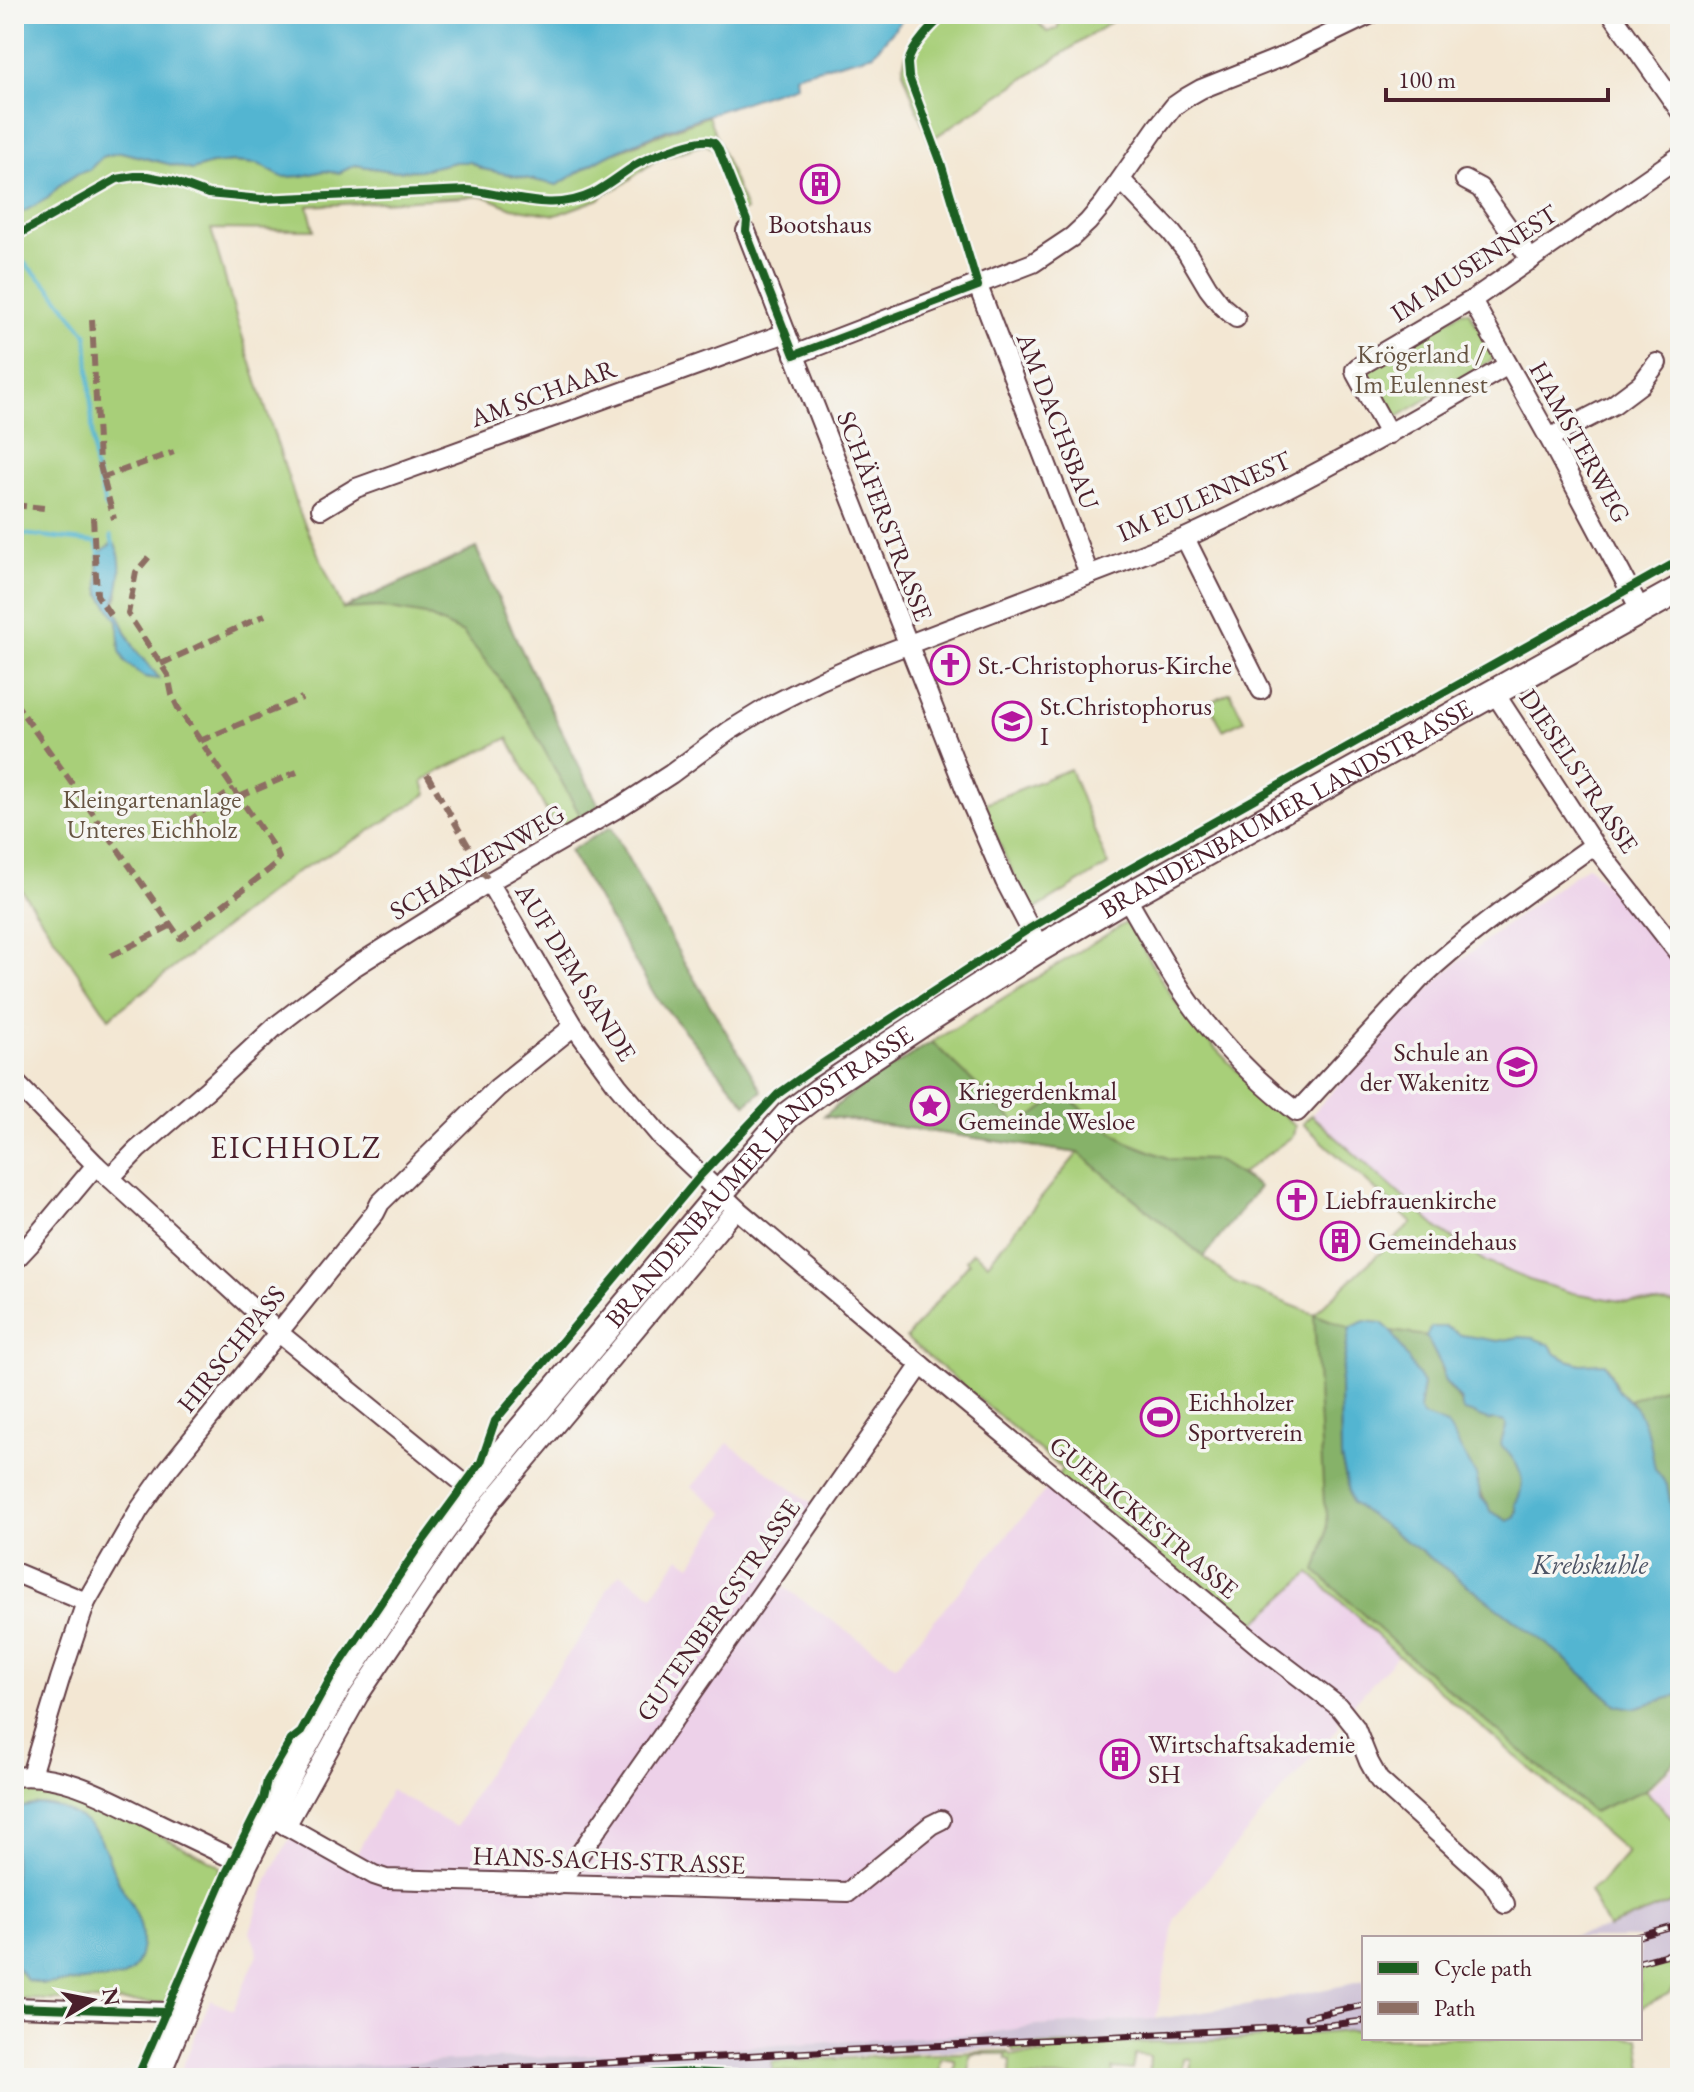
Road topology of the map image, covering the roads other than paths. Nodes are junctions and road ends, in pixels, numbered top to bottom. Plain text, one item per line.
1 (1371, 14) edge
2 (1612, 14) edge
3 (1680, 111) edge
4 (1680, 156) edge
5 (1121, 180) junction
6 (1465, 180) dead end
7 (746, 231) dead end
8 (1531, 260) junction
9 (978, 286) junction
10 (1472, 300) junction
11 (1236, 318) dead end
12 (786, 333) junction
13 (794, 355) junction
14 (1657, 363) dead end
15 (1508, 365) junction
16 (1389, 434) junction
17 (1549, 438) junction
18 (321, 509) dead end
19 (1185, 538) junction
20 (1089, 574) junction
21 (1680, 589) edge
22 (1641, 611) junction
23 (907, 645) junction
24 (1261, 690) dead end
25 (1494, 692) junction
26 (1594, 845) junction
27 (489, 882) junction
28 (1126, 897) junction
29 (1040, 948) junction
30 (1680, 955) edge
31 (574, 1026) junction
32 (14, 1081) edge
33 (103, 1171) junction
34 (728, 1201) junction
35 (14, 1261) edge
36 (279, 1333) junction
37 (921, 1365) junction
38 (472, 1490) junction
39 (14, 1572) edge
40 (86, 1602) junction
41 (23, 1776) edge
42 (941, 1820) dead end
43 (277, 1821) junction
44 (244, 1864) junction
45 (558, 1885) junction
46 (1505, 1904) dead end
47 (14, 2007) edge
48 (181, 2017) junction
49 (155, 2078) edge

1 - 5 street
2 - 3 street
4 - 8 street, IM MUSENNEST
5 - 9 street
5 - 11 street
6 - 8 street
7 - 12 street, SCHÄFERSTRASSE
8 - 10 street, IM MUSENNEST
9 - 13 street
9 - 20 street, AM DACHSBAU
10 - 15 street, HAMSTERWEG
10 - 16 street, IM MUSENNEST
12 - 13 street, SCHÄFERSTRASSE
12 - 18 street, AM SCHAAR
13 - 23 street, SCHÄFERSTRASSE
14 - 17 street
15 - 16 street, IM EULENNEST
15 - 17 street, HAMSTERWEG
16 - 19 street, IM EULENNEST
17 - 22 street, HAMSTERWEG
19 - 20 street, IM EULENNEST
19 - 24 street
20 - 23 street, IM EULENNEST
21 - 22 main road, BRANDENBAUMER LANDSTRASSE
22 - 25 main road, BRANDENBAUMER LANDSTRASSE
23 - 27 street, SCHANZENWEG
23 - 29 street, SCHÄFERSTRASSE
25 - 26 street, DIESELSTRASSE
25 - 28 main road, BRANDENBAUMER LANDSTRASSE
26 - 28 street
26 - 30 street, DIESELSTRASSE
27 - 31 street, AUF DEM SANDE
27 - 33 street, SCHANZENWEG
28 - 29 main road, BRANDENBAUMER LANDSTRASSE
29 - 34 main road, BRANDENBAUMER LANDSTRASSE
31 - 34 street, AUF DEM SANDE
31 - 36 street, HIRSCHPASS
32 - 33 street
33 - 35 street, SCHANZENWEG
33 - 36 street
34 - 37 street, GUERICKESTRASSE
34 - 38 main road, BRANDENBAUMER LANDSTRASSE
34 - 43 street, BRANDENBAUMER LANDSTRASSE
36 - 38 street
36 - 40 street, HIRSCHPASS
37 - 45 street, GUTENBERGSTRASSE
37 - 46 street, GUERICKESTRASSE
38 - 43 main road, BRANDENBAUMER LANDSTRASSE
39 - 40 street
40 - 41 street, HIRSCHPASS
41 - 44 street
42 - 45 street, HANS-SACHS-STRASSE
43 - 44 main road, BRANDENBAUMER LANDSTRASSE
43 - 45 street, HANS-SACHS-STRASSE
44 - 48 main road, BRANDENBAUMER LANDSTRASSE
47 - 48 street
48 - 49 main road, BRANDENBAUMER LANDSTRASSE

